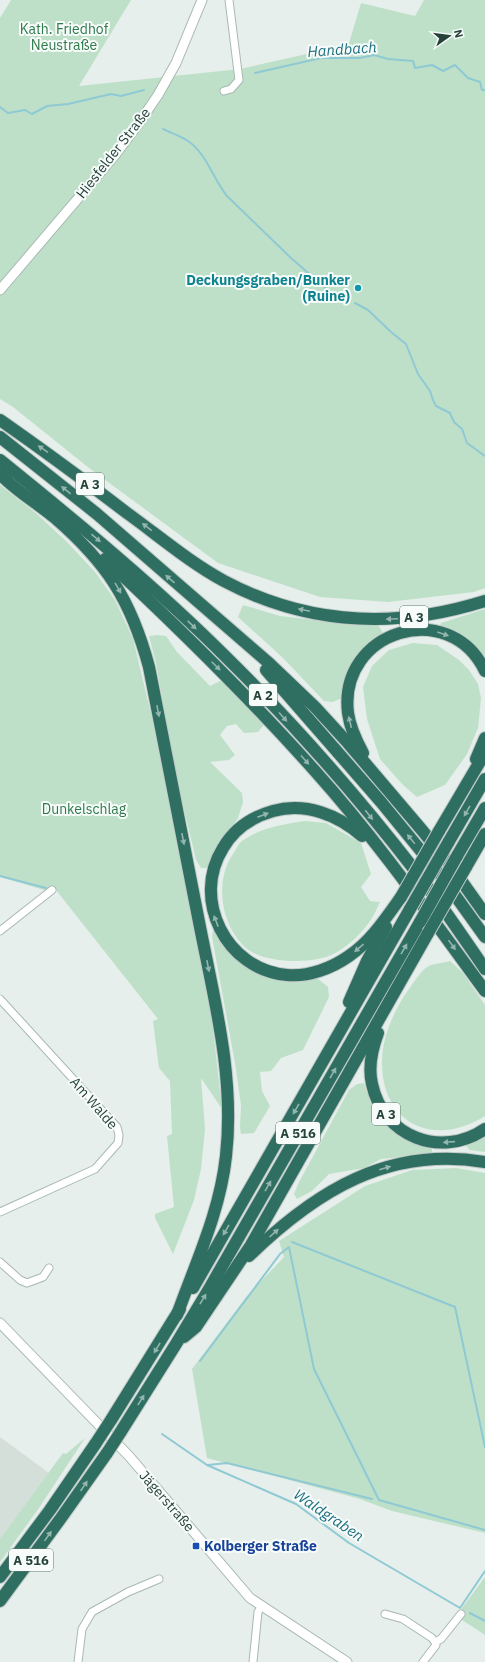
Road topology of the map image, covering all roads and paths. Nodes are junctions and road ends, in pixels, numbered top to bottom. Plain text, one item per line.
1 (202, 0) edge
2 (229, 0) edge
3 (224, 91) dead end
4 (0, 290) edge
5 (0, 420) edge
6 (0, 437) edge
7 (0, 460) edge
8 (0, 471) edge
9 (0, 474) edge
10 (485, 601) edge
11 (200, 604) junction
12 (485, 671) edge
13 (485, 738) edge
14 (485, 753) edge
15 (371, 770) junction
16 (485, 779) edge
17 (458, 798) junction
18 (485, 808) edge
19 (485, 834) edge
20 (485, 843) edge
21 (386, 858) junction
22 (466, 867) junction
23 (52, 890) dead end
24 (402, 897) junction
25 (483, 910) edge
26 (0, 931) edge
27 (485, 937) edge
28 (485, 969) edge
29 (485, 991) edge
30 (0, 999) edge
31 (386, 1009) junction
32 (336, 1039) junction
33 (485, 1129) edge
34 (485, 1162) edge
35 (0, 1212) edge
36 (0, 1262) edge
37 (49, 1268) dead end
38 (236, 1270) junction
39 (177, 1314) junction
40 (2, 1327) edge
41 (176, 1344) junction
42 (0, 1577) edge
43 (159, 1579) dead end
44 (0, 1602) edge
45 (261, 1607) junction
46 (384, 1614) dead end
47 (461, 1614) dead end
48 (435, 1642) junction
49 (78, 1662) edge
50 (254, 1662) edge
51 (347, 1662) edge
52 (423, 1662) edge

1 - 4 street, Hiesfelder Straße
2 - 3 street
10 -> 5 highway, A 3
11 -> 6 highway, A 2
7 -> 28 highway, A 2
8 -> 21 highway
9 -> 39 highway
11 - 15 highway
27 -> 11 highway, A 2
15 -> 12 highway
13 - 17 highway
14 - 17 highway
15 - 25 highway
16 -> 32 highway, A 516, bridge
17 - 24 highway, bridge
41 -> 18 highway, A 516, bridge
19 - 22 highway
20 - 22 highway
24 -> 21 highway
21 -> 29 highway
22 - 31 highway, A 3, bridge
23 - 26 street
24 - 32 highway
30 - 35 street, Am Walde
33 -> 31 highway, A 3
31 - 38 highway
32 -> 39 highway, A 516
38 -> 34 highway
36 - 37 street
38 - 41 highway
39 -> 42 highway, A 516, bridge
40 - 45 street, Jägerstraße
44 -> 41 highway, A 516, bridge
43 - 49 street
45 - 50 street
45 - 51 street, Jägerstraße
46 - 48 street
47 - 48 street
48 - 52 street

